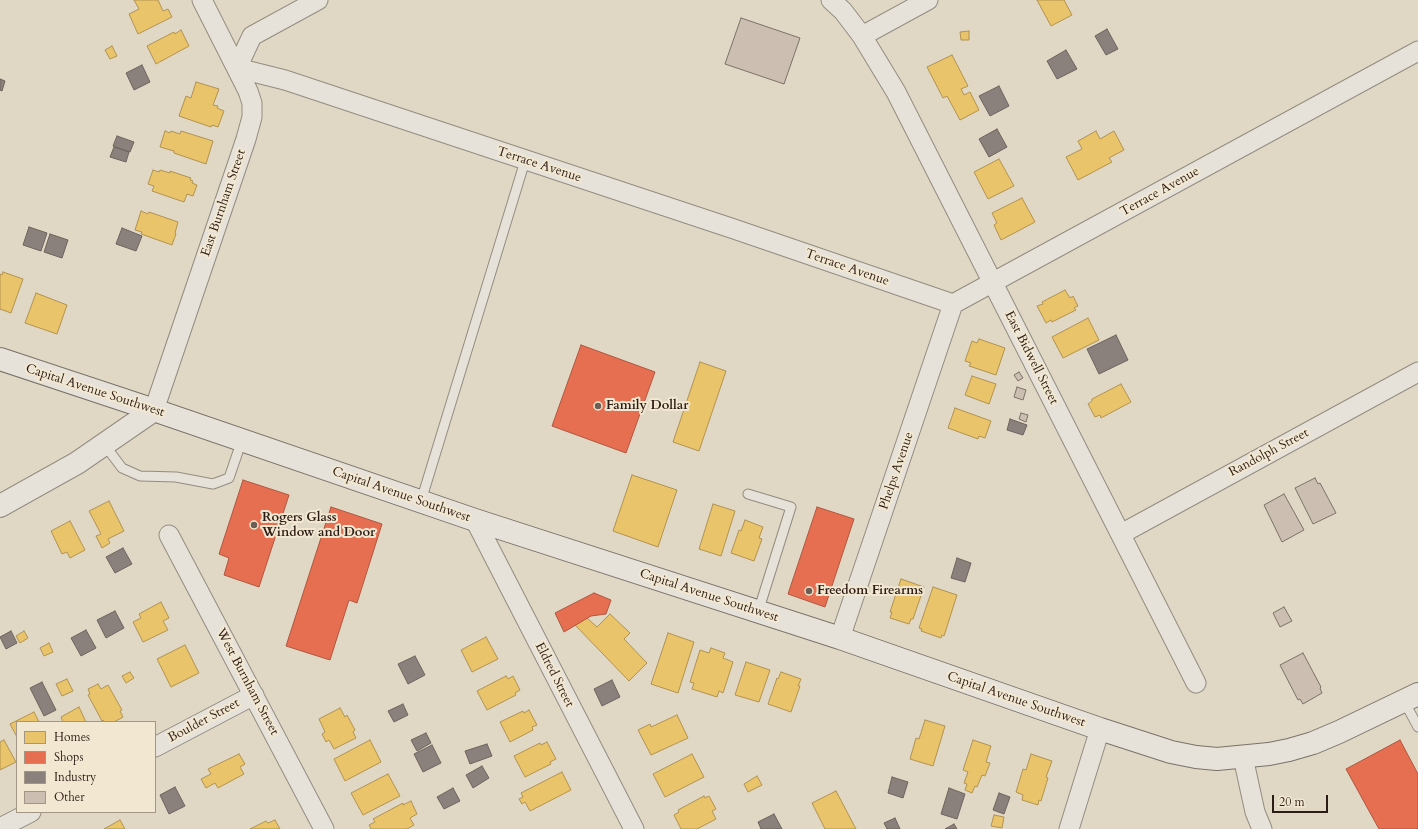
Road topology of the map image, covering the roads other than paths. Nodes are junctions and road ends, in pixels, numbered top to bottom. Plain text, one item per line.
1 (202, 0) edge
2 (318, 0) edge
3 (831, 0) edge
4 (928, 0) edge
5 (862, 36) junction
6 (1418, 51) edge
7 (237, 68) junction
8 (525, 161) junction
9 (993, 282) junction
10 (953, 304) junction
11 (0, 359) edge
12 (1418, 372) edge
13 (154, 410) junction
14 (242, 440) junction
15 (104, 444) junction
16 (748, 494) dead end
17 (421, 501) junction
18 (0, 506) edge
19 (475, 520) junction
20 (1121, 534) junction
21 (169, 535) dead end
22 (758, 612) junction
23 (840, 638) junction
24 (1196, 683) dead end
25 (254, 695) junction
26 (1411, 697) edge
27 (1418, 727) edge
28 (1100, 729) junction
29 (156, 746) edge
30 (1244, 757) junction
31 (29, 813) edge
32 (1, 828) edge
33 (324, 829) edge
34 (634, 829) edge
35 (1068, 829) edge
36 (1262, 829) edge

1 - 7 street, East Burnham Street
2 - 7 street
3 - 5 street, East Bidwell Street
4 - 5 street
5 - 9 street, East Bidwell Street
6 - 9 street, Terrace Avenue
7 - 8 street, Terrace Avenue
7 - 13 street, East Burnham Street
8 - 10 street, Terrace Avenue
8 - 17 lane
9 - 10 street, Terrace Avenue
9 - 20 street, East Bidwell Street
10 - 23 street, Phelps Avenue
11 - 13 main road, Capital Avenue Southwest
12 - 20 street, Randolph Street
13 - 14 main road, Capital Avenue Southwest
13 - 15 main road
14 - 15 lane
14 - 17 main road, Capital Avenue Southwest
15 - 18 main road
16 - 22 lane
17 - 19 main road, Capital Avenue Southwest
19 - 22 main road, Capital Avenue Southwest
19 - 34 street, Eldred Street
20 - 24 street, East Bidwell Street
21 - 25 street, West Burnham Street
22 - 23 main road, Capital Avenue Southwest
23 - 28 main road, Capital Avenue Southwest
25 - 29 street, Boulder Street
25 - 33 street, West Burnham Street
26 - 27 lane
26 - 30 main road, Capital Avenue Southwest
28 - 30 main road, Capital Avenue Southwest
28 - 35 street
30 - 36 street
31 - 32 street

